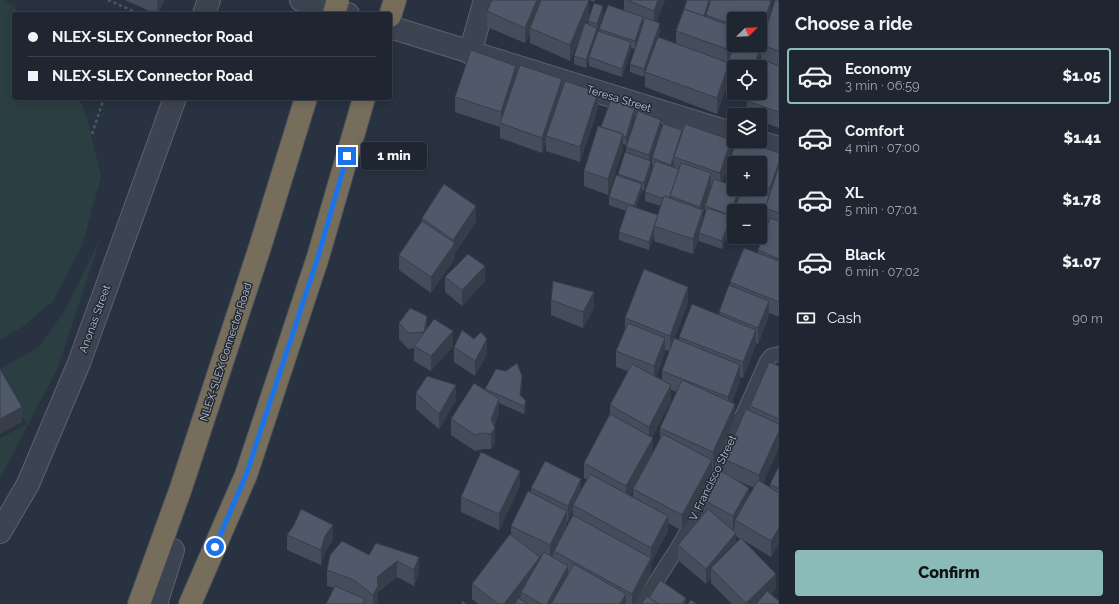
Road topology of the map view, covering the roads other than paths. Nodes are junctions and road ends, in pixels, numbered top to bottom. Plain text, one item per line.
1 (209, 0) edge
2 (301, 0) edge
3 (338, 0) edge
4 (395, 0) edge
5 (485, 0) edge
6 (205, 12) edge
7 (335, 12) edge
8 (341, 12) edge
9 (391, 12) edge
10 (392, 28) edge
11 (470, 53) junction
12 (174, 100) edge
13 (305, 100) edge
14 (363, 100) edge
15 (727, 132) edge
16 (767, 144) edge
17 (779, 148) edge
18 (779, 354) edge
19 (0, 532) edge
20 (173, 550) dead end
21 (140, 604) edge
22 (156, 604) edge
23 (190, 604) edge
24 (642, 604) edge

1 - 6 street
2 - 8 street
3 - 7 highway, bridge
4 - 9 highway
5 - 11 street
10 - 11 street, Teresa Street
11 - 15 street, Teresa Street
12 - 19 street, Anonas Street
13 - 21 highway, NLEX-SLEX Connector Road
14 - 23 highway
16 - 17 street
18 - 24 lane, V. Francisco Street
20 - 22 street

